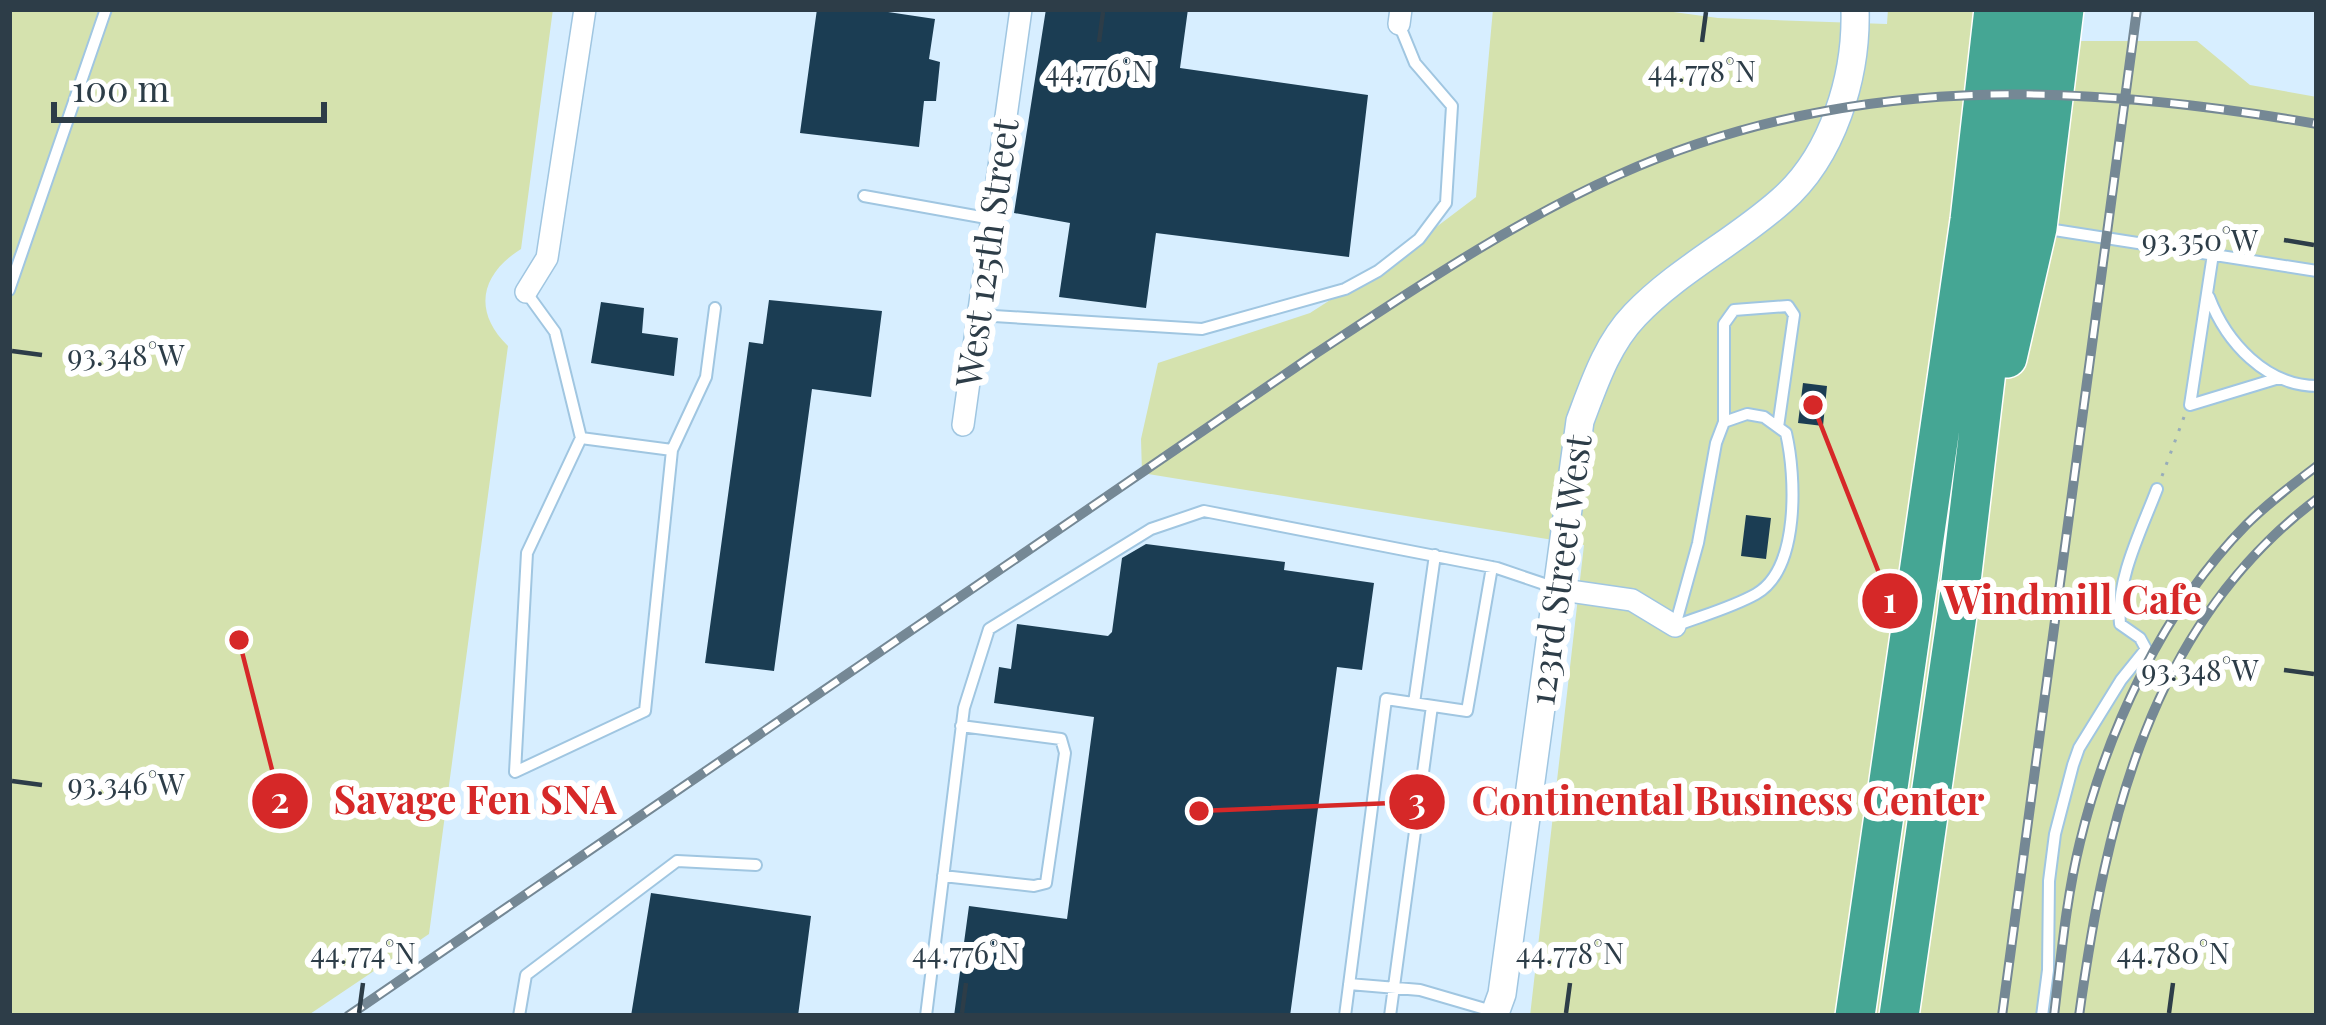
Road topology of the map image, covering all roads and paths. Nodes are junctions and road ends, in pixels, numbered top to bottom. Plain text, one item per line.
1 (106, 9) edge
2 (585, 9) edge
3 (1022, 9) edge
4 (1856, 9) edge
5 (1994, 9) edge
6 (2029, 9) edge
7 (2064, 9) edge
8 (1400, 16) edge
9 (864, 196) dead end
10 (992, 219) junction
11 (2037, 228) junction
12 (2212, 254) junction
13 (2317, 271) edge
14 (9, 290) edge
15 (526, 292) joint
16 (2208, 294) junction
17 (715, 308) dead end
18 (978, 315) junction
19 (2279, 378) junction
20 (2317, 386) edge
21 (2190, 405) junction
22 (1724, 422) junction
23 (963, 425) dead end
24 (1778, 427) junction
25 (581, 438) junction
26 (672, 450) junction
27 (1973, 479) junction
28 (2157, 489) joint
29 (1435, 555) junction
30 (1492, 567) junction
31 (1556, 589) junction
32 (1675, 626) junction
33 (1414, 704) junction
34 (1432, 706) junction
35 (962, 726) junction
36 (756, 865) dead end
37 (943, 876) junction
38 (1349, 984) junction
39 (1394, 988) junction
40 (1495, 1014) edge
41 (519, 1016) edge
42 (926, 1016) edge
43 (1345, 1016) edge
44 (1390, 1016) edge
45 (1855, 1016) edge
46 (1899, 1016) edge
47 (2042, 1016) edge

1 - 14 lane
2 - 15 street
3 - 10 street, West 125th Street
4 - 31 street, 123rd Street West
5 - 45 highway
6 - 27 highway
7 - 11 highway
8 - 18 lane
9 - 10 lane
10 - 18 street, West 125th Street
11 - 12 lane
11 - 27 highway
12 - 13 lane
12 - 16 lane
15 - 25 lane
16 - 19 lane
16 - 21 lane
17 - 26 lane
18 - 23 street, West 125th Street
19 - 20 lane
19 - 21 lane
21 - 28 path
22 - 24 lane
22 - 24 lane
22 - 32 lane
24 - 32 lane
25 - 26 lane
25 - 26 lane
27 - 46 highway
28 - 47 lane
29 - 30 lane
29 - 33 lane
29 - 35 lane
30 - 31 lane
30 - 34 lane
31 - 32 street
31 - 40 street, 123rd Street West
33 - 34 lane
33 - 38 lane
34 - 39 lane
35 - 37 lane
35 - 37 lane
36 - 41 lane
37 - 42 lane
38 - 39 lane
38 - 43 lane
39 - 40 lane
39 - 44 lane

